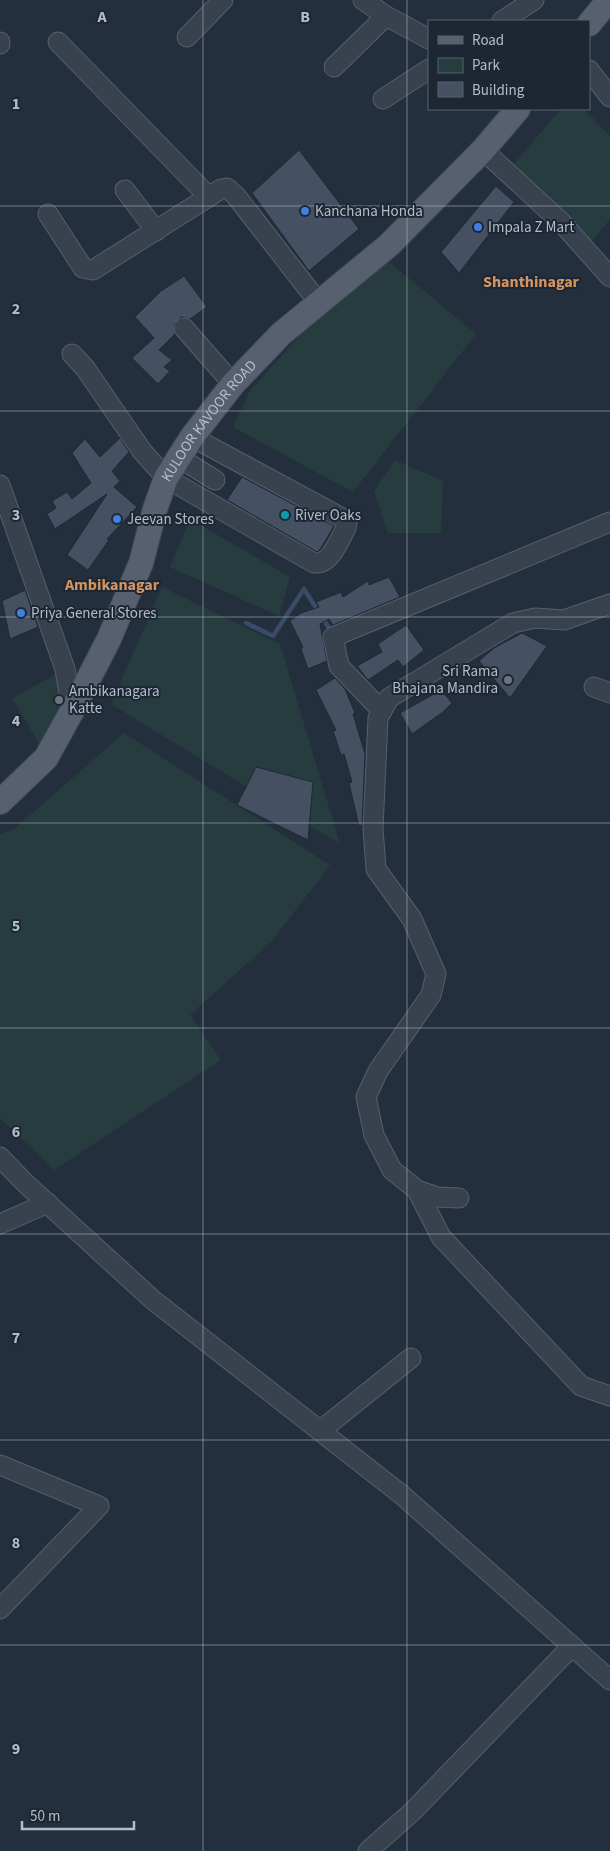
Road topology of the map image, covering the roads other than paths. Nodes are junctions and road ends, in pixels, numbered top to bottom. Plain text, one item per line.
1 (223, 0) edge
2 (364, 0) edge
3 (534, 0) edge
4 (386, 16) junction
5 (504, 20) edge
6 (187, 37) dead end
7 (428, 38) edge
8 (58, 42) dead end
9 (334, 67) dead end
10 (428, 70) edge
11 (590, 71) edge
12 (610, 97) edge
13 (383, 99) dead end
14 (517, 110) edge
15 (483, 150) junction
16 (125, 190) dead end
17 (209, 197) junction
18 (48, 214) dead end
19 (156, 231) junction
20 (610, 278) edge
21 (319, 303) junction
22 (184, 328) dead end
23 (72, 354) dead end
24 (233, 384) junction
25 (192, 437) junction
26 (178, 457) junction
27 (166, 478) junction
28 (216, 480) dead end
29 (0, 485) edge
30 (610, 522) edge
31 (610, 604) edge
32 (382, 710) junction
33 (72, 711) junction
34 (0, 802) edge
35 (0, 1157) edge
36 (417, 1190) junction
37 (459, 1198) dead end
38 (48, 1203) junction
39 (0, 1224) edge
40 (411, 1358) dead end
41 (610, 1396) edge
42 (320, 1430) junction
43 (0, 1465) edge
44 (0, 1609) edge
45 (572, 1646) junction
46 (610, 1680) edge
47 (368, 1851) edge

1 - 6 street
2 - 4 street
3 - 5 street
4 - 7 street
4 - 9 street
8 - 17 street
10 - 13 street
11 - 12 street
14 - 15 main road, KULOOR KAVOOR ROAD
15 - 20 street
15 - 21 main road, KULOOR KAVOOR ROAD
16 - 19 street
17 - 19 street
17 - 21 street
18 - 19 street
21 - 24 main road, KULOOR KAVOOR ROAD
22 - 24 street
23 - 27 street
24 - 25 main road, KULOOR KAVOOR ROAD
25 - 26 main road, KULOOR KAVOOR ROAD
25 - 27 street
26 - 27 main road, KULOOR KAVOOR ROAD
26 - 28 street
27 - 33 main road, KULOOR KAVOOR ROAD
29 - 33 street
30 - 32 street
31 - 32 street
32 - 36 street
33 - 34 main road, KULOOR KAVOOR ROAD
35 - 38 street
36 - 37 street
36 - 41 street
38 - 39 street
38 - 42 street
40 - 42 street
42 - 45 street
43 - 44 street
45 - 46 street
45 - 47 street

